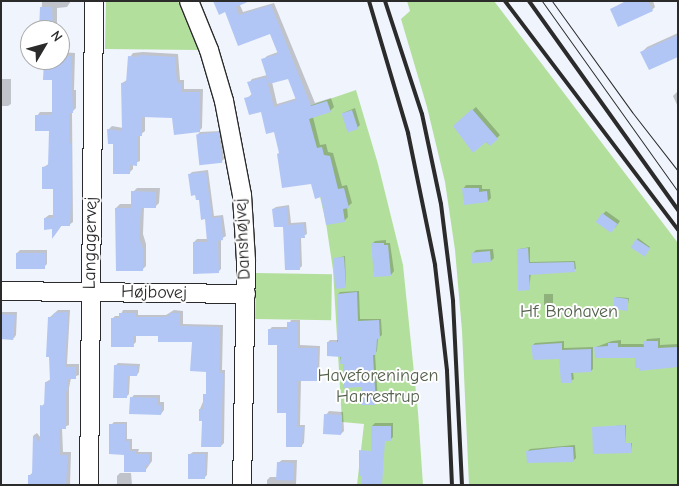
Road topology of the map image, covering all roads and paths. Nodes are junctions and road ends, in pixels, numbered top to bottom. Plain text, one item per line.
1 (94, 1) edge
2 (189, 1) edge
3 (1, 291) edge
4 (91, 292) junction
5 (246, 294) junction
6 (89, 485) edge
7 (242, 485) edge

1 - 4 street, Langagervej
2 - 5 street, Danshøjvej
3 - 4 street, Højbovej
4 - 5 street, Højbovej
4 - 6 street, Langagervej
5 - 7 street, Danshøjvej

